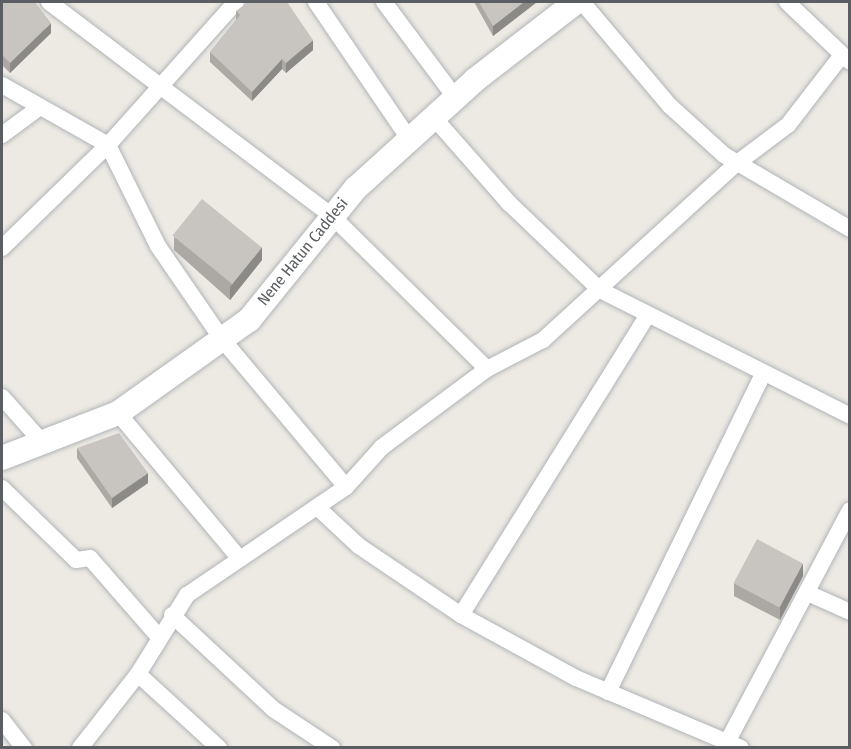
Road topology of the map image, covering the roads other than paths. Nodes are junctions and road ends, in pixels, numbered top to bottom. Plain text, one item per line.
1 (49, 2) edge
2 (236, 2) edge
3 (316, 2) edge
4 (384, 2) edge
5 (576, 2) edge
6 (582, 2) edge
7 (787, 2) edge
8 (846, 58) edge
9 (2, 85) edge
10 (160, 88) junction
11 (457, 100) junction
12 (40, 107) junction
13 (436, 120) junction
14 (2, 135) edge
15 (409, 139) junction
16 (108, 145) junction
17 (736, 164) junction
18 (331, 215) junction
19 (849, 229) edge
20 (2, 248) edge
21 (600, 290) junction
22 (646, 318) junction
23 (222, 339) junction
24 (487, 369) junction
25 (763, 374) junction
26 (2, 397) edge
27 (118, 413) junction
28 (849, 416) edge
29 (42, 442) junction
30 (2, 458) edge
31 (346, 487) junction
32 (2, 488) edge
33 (317, 507) junction
34 (849, 510) edge
35 (240, 559) junction
36 (810, 594) junction
37 (849, 612) edge
38 (172, 615) junction
39 (461, 615) junction
40 (158, 636) junction
41 (138, 674) junction
42 (608, 692) junction
43 (2, 720) edge
44 (730, 746) edge
45 (24, 747) edge
46 (80, 747) edge
47 (219, 747) edge
48 (332, 747) edge

1 - 10 street
2 - 10 street
3 - 15 street
4 - 11 street
5 - 11 street, Nene Hatun Caddesi
6 - 17 street
7 - 8 street
8 - 17 street
9 - 12 street
10 - 16 street
10 - 18 street
11 - 13 street, Nene Hatun Caddesi
12 - 14 street
12 - 16 street
13 - 15 street, Nene Hatun Caddesi
13 - 21 street
15 - 18 street, Nene Hatun Caddesi
16 - 20 street
16 - 23 street
17 - 19 street
17 - 21 street
18 - 23 street, Nene Hatun Caddesi
18 - 24 street
21 - 22 street
21 - 24 street
22 - 25 street
22 - 39 street
23 - 27 street, Nene Hatun Caddesi
23 - 31 street
24 - 31 street
25 - 28 street
25 - 42 street
26 - 29 street
27 - 29 street, Nene Hatun Caddesi
27 - 35 street
29 - 30 street, Nene Hatun Caddesi
31 - 33 street
32 - 40 street
33 - 35 street
33 - 39 street
34 - 36 street
35 - 38 street
36 - 37 street
36 - 44 street
38 - 40 street
38 - 48 street
39 - 42 street
40 - 41 street
41 - 46 street
41 - 47 street
42 - 44 street
43 - 45 street

